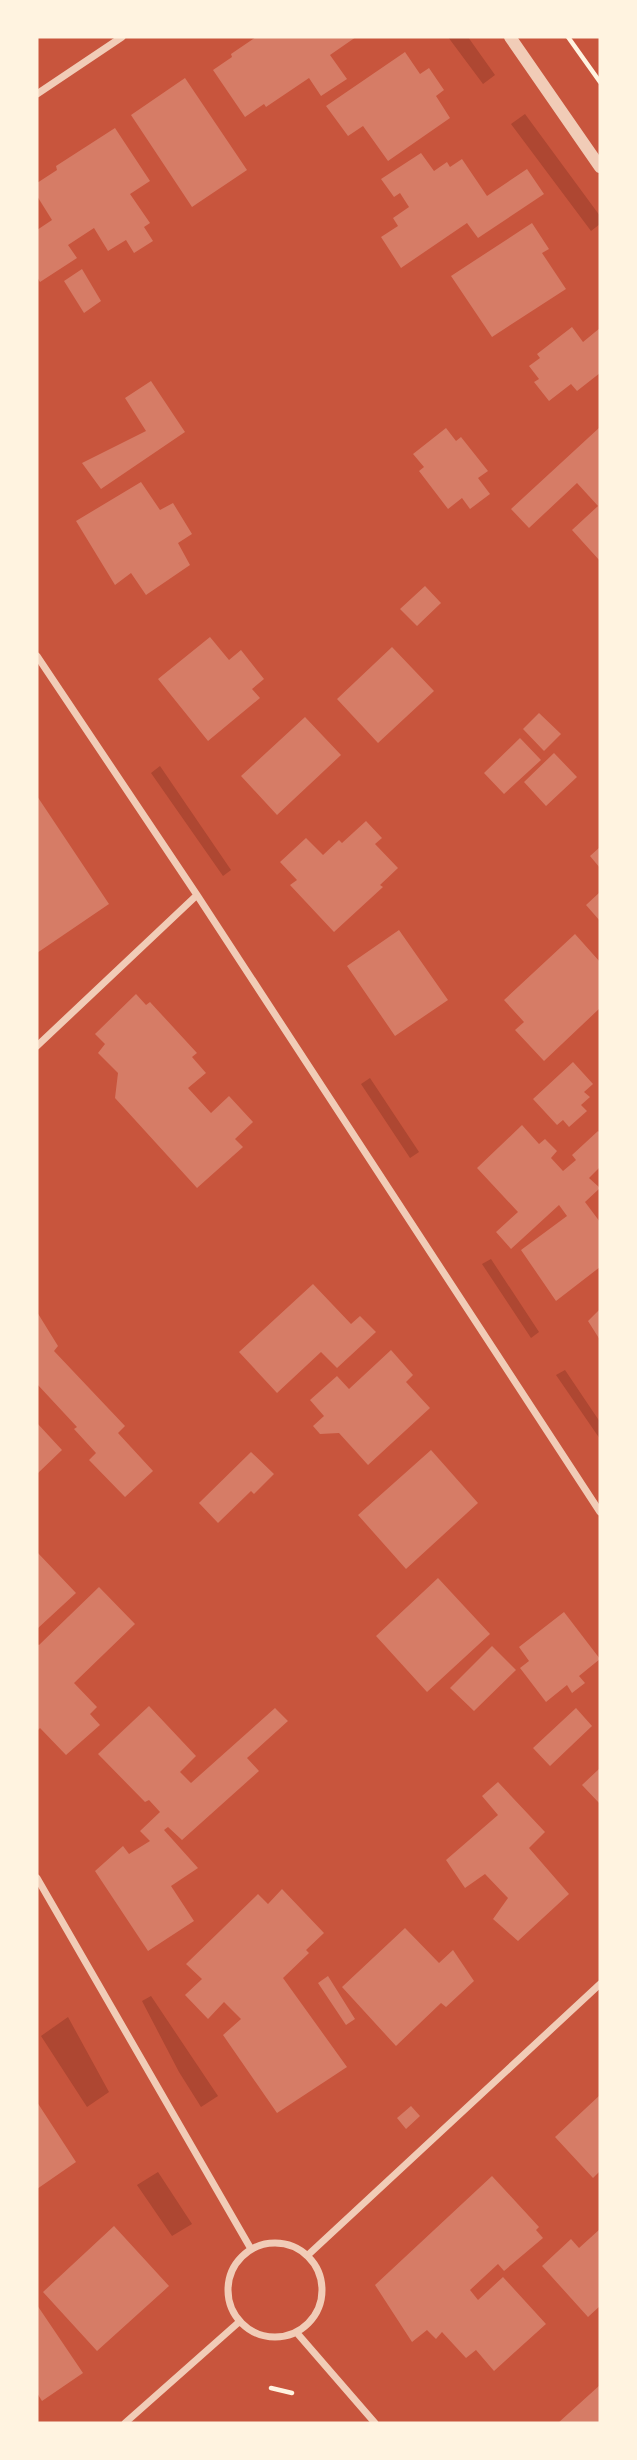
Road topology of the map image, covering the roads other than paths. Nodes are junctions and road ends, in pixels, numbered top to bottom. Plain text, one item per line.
1 (122, 37) edge
2 (510, 37) edge
3 (37, 94) edge
4 (600, 167) edge
5 (37, 656) edge
6 (197, 895) junction
7 (37, 1046) edge
8 (600, 1512) edge
9 (37, 1878) edge
10 (600, 1984) edge
11 (251, 2249) junction
12 (308, 2255) junction
13 (239, 2322) junction
14 (297, 2333) junction
15 (125, 2423) edge
16 (375, 2423) edge

1 - 3 street
2 - 4 street
5 - 6 street
6 - 7 street
6 - 8 street
9 - 11 street
10 - 12 street
11 - 12 street
11 - 13 street
12 - 14 street
13 - 14 street
13 - 15 street
14 - 16 street

